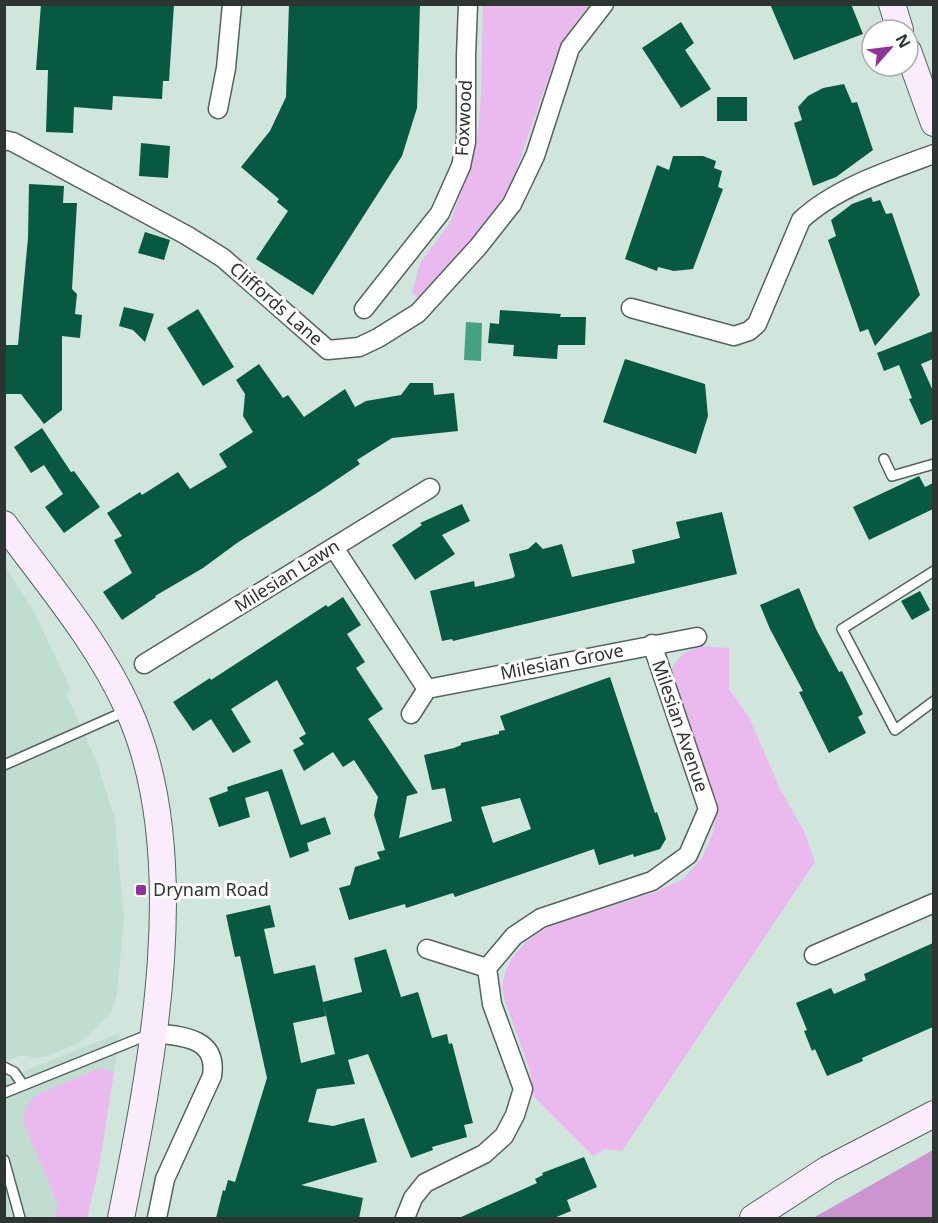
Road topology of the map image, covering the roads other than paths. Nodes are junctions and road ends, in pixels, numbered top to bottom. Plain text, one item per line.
1 (232, 4) edge
2 (468, 4) edge
3 (604, 4) edge
4 (917, 78) edge
5 (218, 109) dead end
6 (933, 123) edge
7 (4, 140) edge
8 (933, 154) edge
9 (631, 308) dead end
10 (364, 309) dead end
11 (884, 459) dead end
12 (933, 464) edge
13 (430, 488) dead end
14 (4, 524) edge
15 (334, 548) junction
16 (933, 572) edge
17 (697, 637) dead end
18 (652, 644) junction
19 (144, 664) dead end
20 (427, 688) junction
21 (933, 701) edge
22 (129, 710) junction
23 (411, 714) dead end
24 (4, 765) edge
25 (933, 903) edge
26 (427, 949) dead end
27 (814, 955) dead end
28 (487, 968) junction
29 (153, 1033) junction
30 (4, 1067) edge
31 (23, 1085) junction
32 (4, 1093) edge
33 (933, 1114) edge
34 (4, 1160) edge
35 (20, 1218) edge
36 (121, 1218) edge
37 (157, 1218) edge
38 (405, 1218) edge
39 (753, 1218) edge

1 - 5 street
2 - 10 street, Foxwood
3 - 7 street, Cliffords Lane
4 - 6 street
8 - 9 street
11 - 12 lane
13 - 15 street, Milesian Lawn
14 - 22 street
15 - 19 street, Milesian Lawn
15 - 20 street
16 - 21 lane
17 - 18 street, Milesian Grove
18 - 20 street, Milesian Grove
18 - 28 street, Milesian Avenue
20 - 23 street
22 - 24 lane
22 - 29 street
25 - 27 street
26 - 28 street
28 - 38 street
29 - 31 lane
29 - 36 street
29 - 37 street
30 - 31 lane
31 - 32 lane
33 - 39 street
34 - 35 lane

